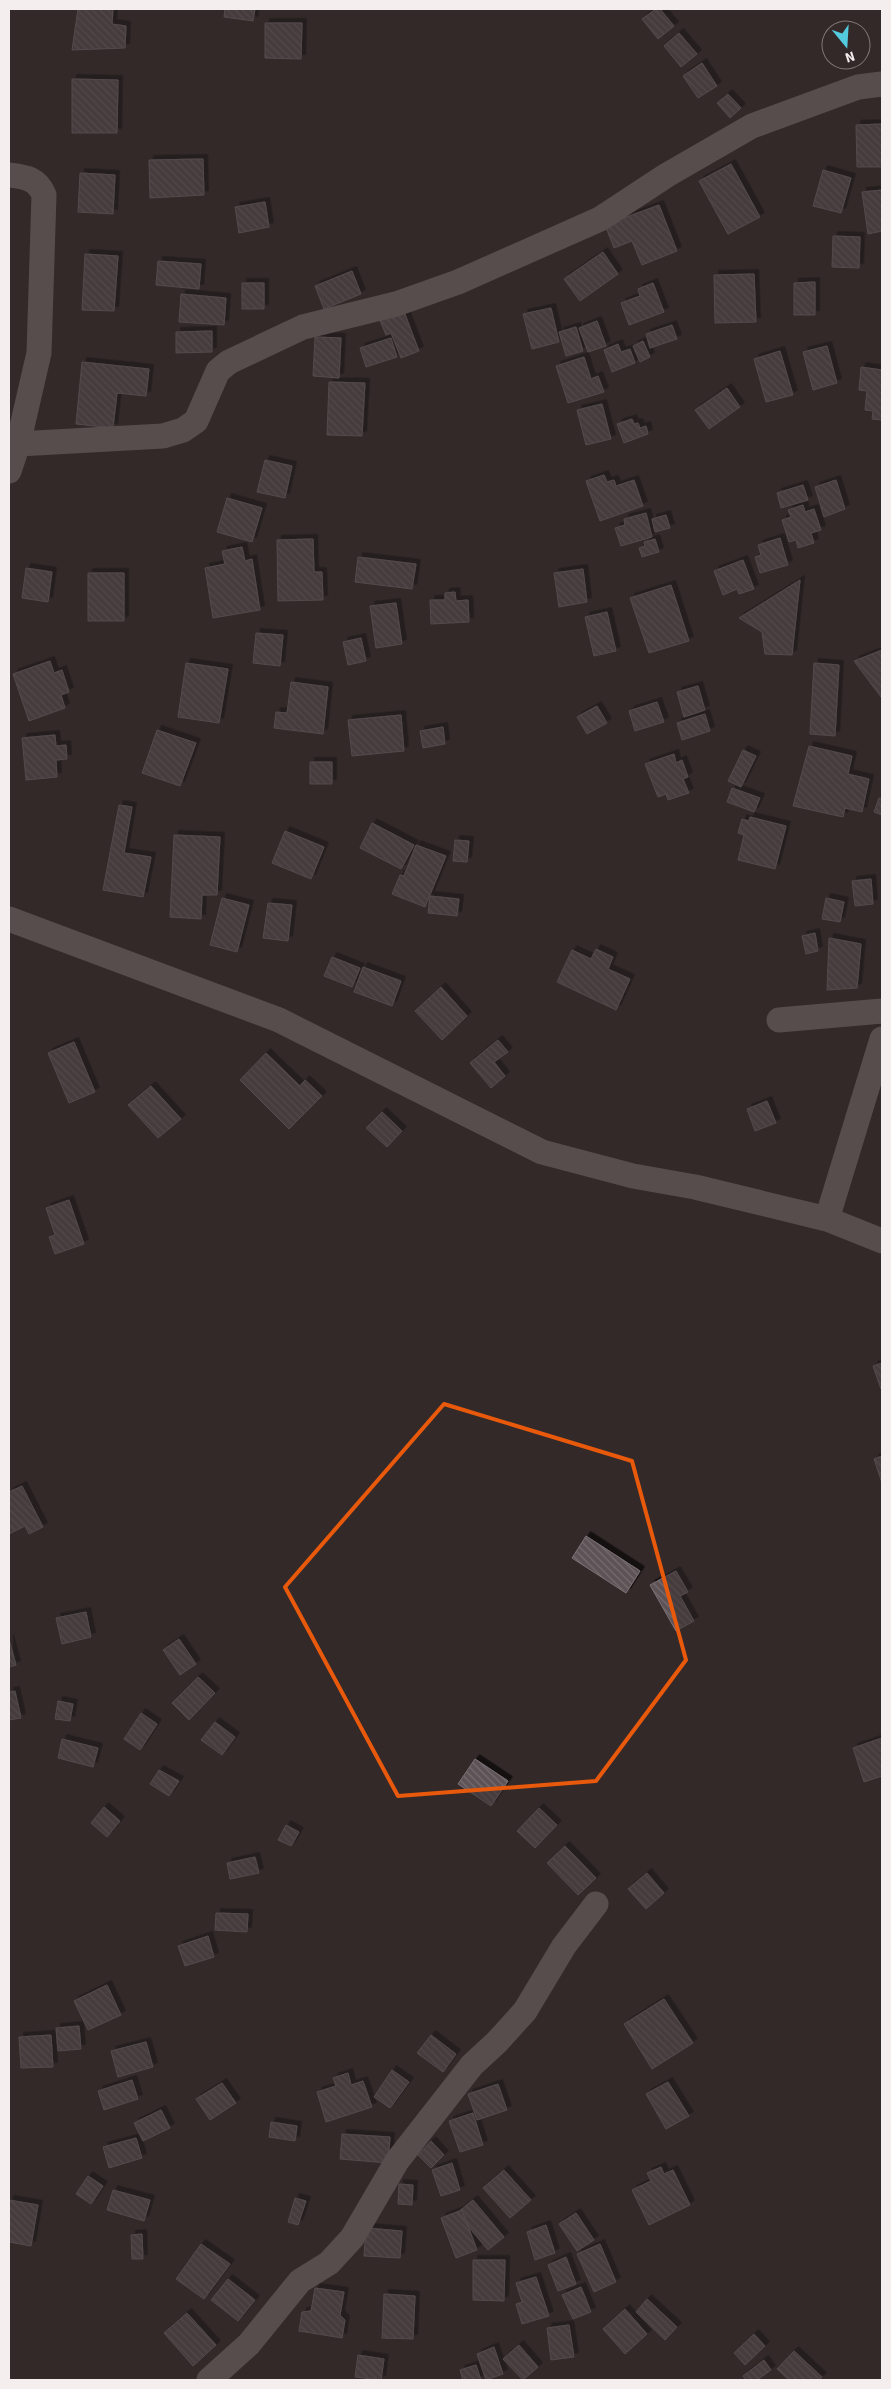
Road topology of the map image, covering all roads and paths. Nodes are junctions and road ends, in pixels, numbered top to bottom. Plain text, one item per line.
1 (882, 84) edge
2 (9, 175) edge
3 (18, 444) junction
4 (9, 471) edge
5 (9, 919) edge
6 (882, 1011) edge
7 (779, 1020) dead end
8 (882, 1039) edge
9 (827, 1219) junction
10 (882, 1241) edge
11 (596, 1904) dead end
12 (209, 2380) edge

1 - 3 street
2 - 3 street
3 - 4 street
5 - 9 street
6 - 7 street
8 - 9 street
9 - 10 street
11 - 12 street

